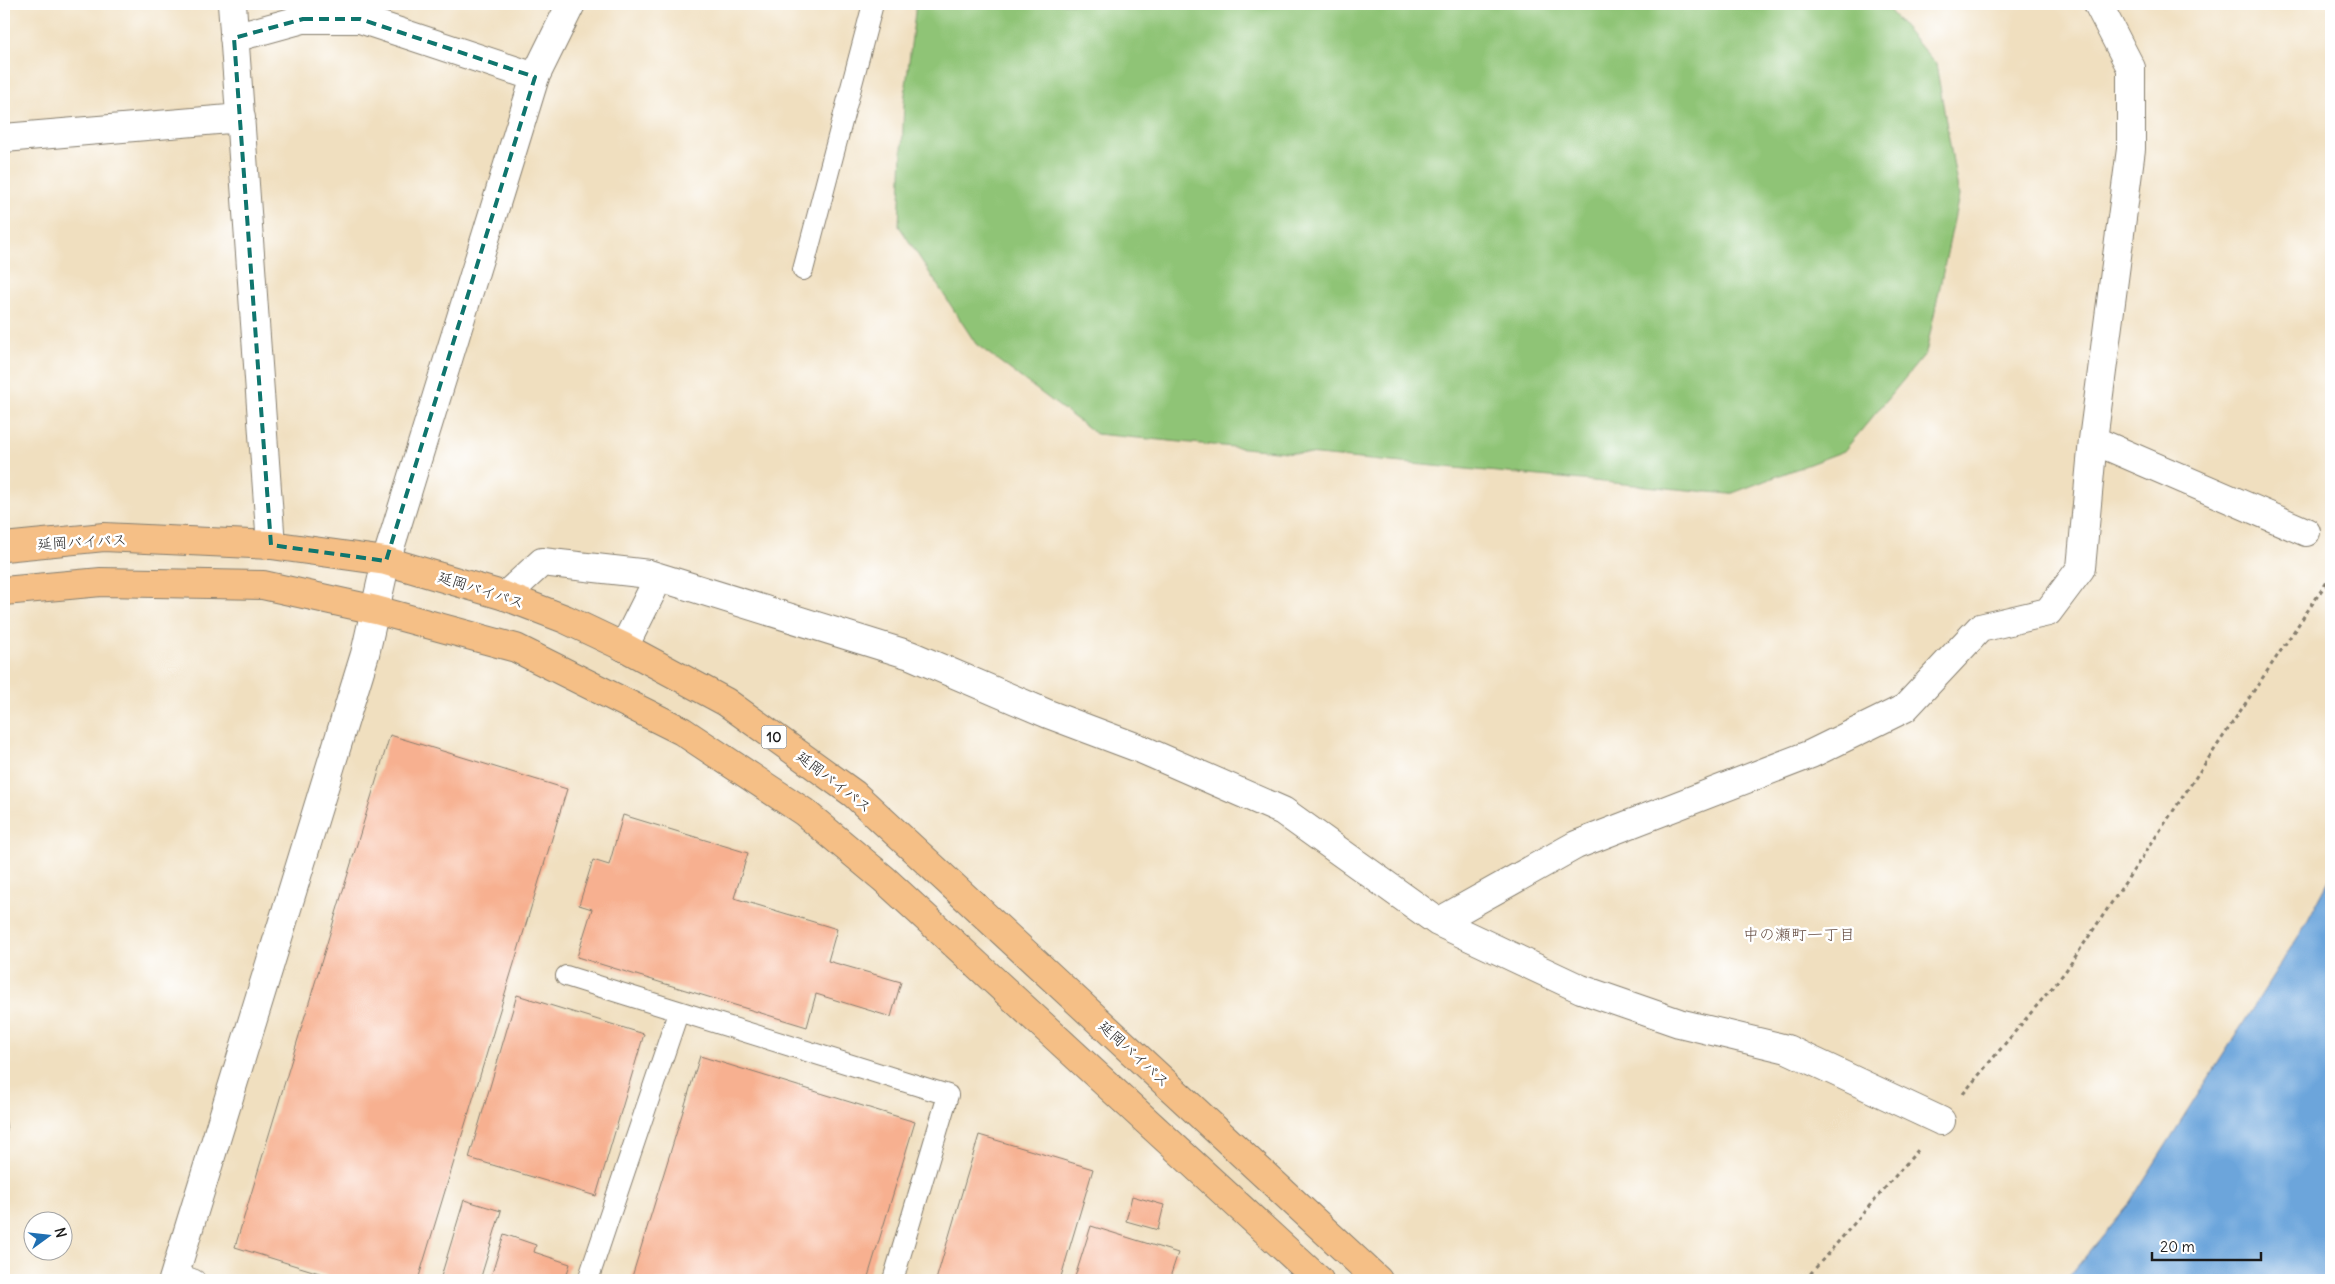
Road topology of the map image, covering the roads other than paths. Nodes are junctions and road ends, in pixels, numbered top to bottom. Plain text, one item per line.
1 (232, 4) edge
2 (571, 4) edge
3 (872, 4) edge
4 (2098, 4) edge
5 (234, 38) junction
6 (535, 77) junction
7 (240, 118) junction
8 (4, 138) edge
9 (803, 270) dead end
10 (2092, 440) junction
11 (2306, 532) dead end
12 (271, 545) junction
13 (4, 547) edge
14 (386, 561) junction
15 (658, 579) junction
16 (4, 591) edge
17 (505, 596) junction
18 (376, 610) junction
19 (624, 647) junction
20 (1438, 922) junction
21 (566, 976) dead end
22 (678, 1012) junction
23 (1942, 1120) dead end
24 (181, 1278) edge
25 (588, 1280) edge
26 (893, 1280) edge
27 (1318, 1280) edge
28 (1378, 1280) edge

1 - 5 street
2 - 6 street
3 - 9 lane
4 - 10 street
5 - 6 street
5 - 7 street
6 - 14 street
7 - 8 street
7 - 12 street
10 - 11 street
10 - 20 street
12 - 13 highway, 延岡バイパス / 10
12 - 14 highway, 延岡バイパス / 10
14 - 17 highway, 延岡バイパス / 10
14 - 18 street
15 - 17 street
15 - 19 street
15 - 20 street
16 - 18 highway
17 - 19 highway, 延岡バイパス / 10
18 - 24 street
18 - 27 highway
19 - 28 highway, 延岡バイパス / 10
20 - 23 street
21 - 22 lane
22 - 25 lane
22 - 26 lane

